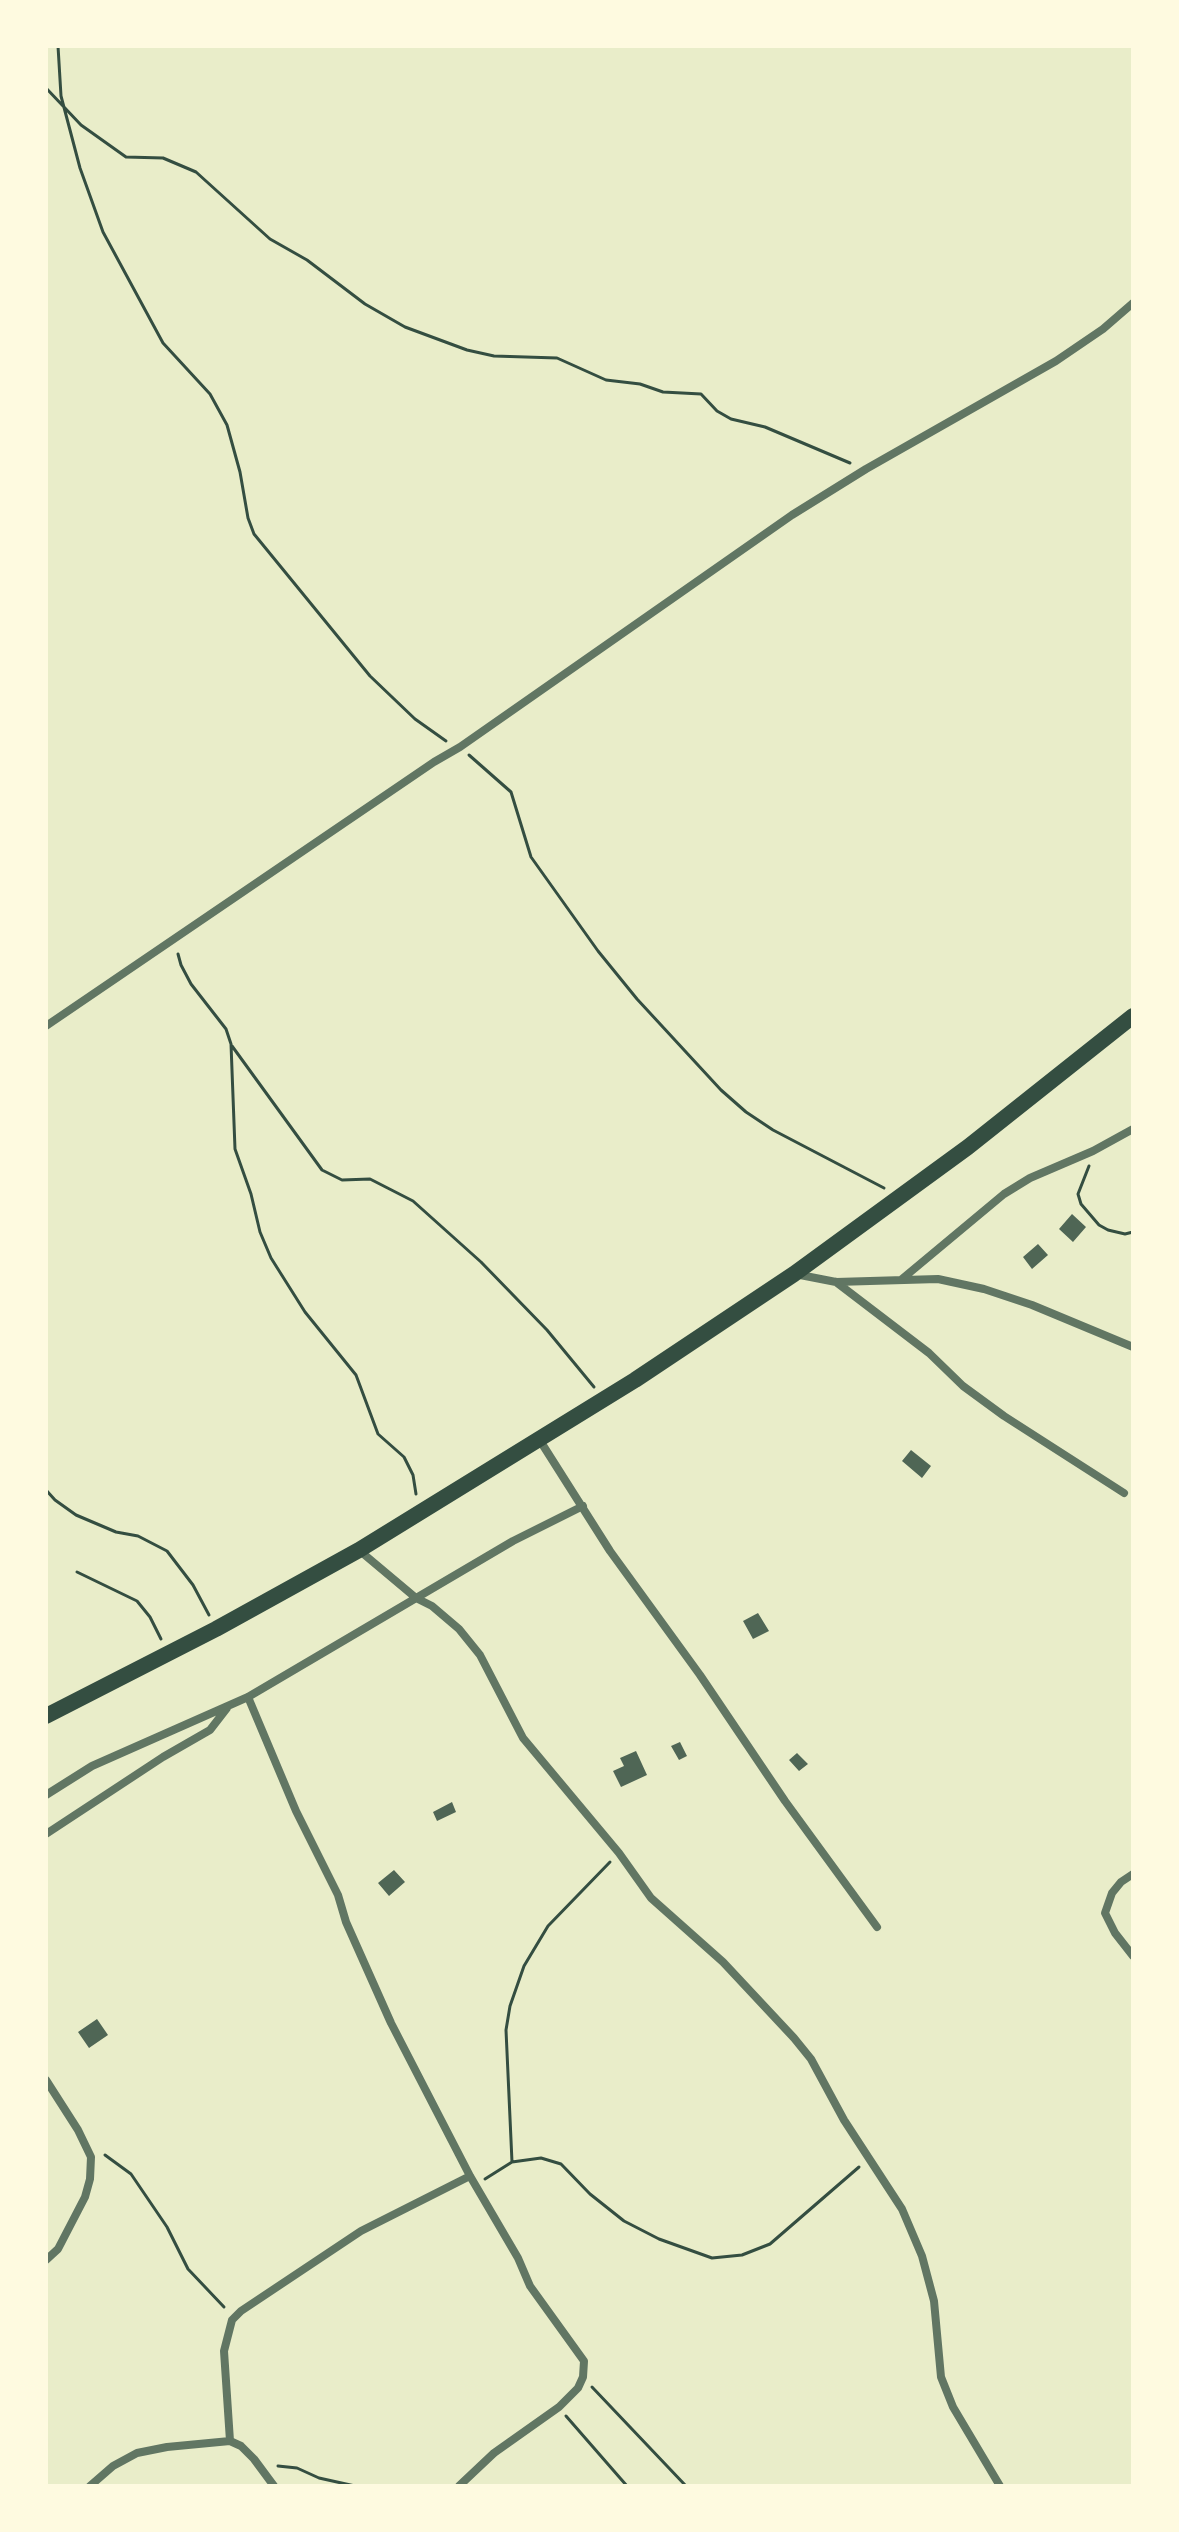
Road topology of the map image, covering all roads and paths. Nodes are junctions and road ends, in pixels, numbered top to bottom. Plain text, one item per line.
1 (58, 46) edge
2 (46, 88) edge
3 (65, 111) junction
4 (1133, 303) edge
5 (866, 469) junction
6 (460, 747) junction
7 (176, 938) junction
8 (1133, 1016) edge
9 (46, 1026) edge
10 (231, 1044) junction
11 (1133, 1129) edge
12 (1093, 1151) junction
13 (898, 1196) junction
14 (1133, 1232) edge
15 (794, 1274) junction
16 (902, 1279) junction
17 (836, 1282) junction
18 (1133, 1347) edge
19 (604, 1399) junction
20 (539, 1439) junction
21 (46, 1490) edge
22 (1124, 1493) dead end
23 (583, 1506) junction
24 (417, 1515) junction
25 (359, 1550) junction
26 (77, 1572) dead end
27 (416, 1598) junction
28 (216, 1629) junction
29 (168, 1654) junction
30 (248, 1697) junction
31 (227, 1707) junction
32 (46, 1716) edge
33 (46, 1795) edge
34 (46, 1834) edge
35 (619, 1853) junction
36 (1133, 1874) edge
37 (877, 1927) dead end
38 (1133, 1956) edge
39 (46, 2080) edge
40 (83, 2142) junction
41 (868, 2158) junction
42 (512, 2162) junction
43 (470, 2176) junction
44 (475, 2186) junction
45 (46, 2260) edge
46 (232, 2320) junction
47 (583, 2377) junction
48 (559, 2407) junction
49 (230, 2441) junction
50 (259, 2464) junction
51 (90, 2486) edge
52 (274, 2486) edge
53 (355, 2486) edge
54 (459, 2486) edge
55 (627, 2486) edge
56 (686, 2486) edge
57 (1000, 2486) edge

1 - 3 path
2 - 3 path
3 - 5 path
3 - 6 path
4 - 5 street
5 - 6 street
6 - 7 street
6 - 13 path
7 - 9 street
7 - 10 path
8 - 13 highway
10 - 19 path
10 - 24 path
11 - 12 street
12 - 14 path
12 - 16 street
13 - 15 highway
15 - 17 street
15 - 19 highway
16 - 17 street
16 - 18 street
17 - 22 street
19 - 20 highway
20 - 23 street
20 - 24 highway
21 - 28 path
23 - 27 street
23 - 37 street
24 - 25 highway
25 - 27 street
25 - 28 highway
26 - 29 path
27 - 30 street
27 - 35 street
28 - 29 highway
29 - 32 highway
30 - 31 street
30 - 43 street
31 - 33 street
31 - 34 street
35 - 41 street
35 - 42 path
36 - 38 street
39 - 40 street
40 - 45 street
40 - 46 path
41 - 42 path
41 - 57 street
42 - 44 path
43 - 44 street
43 - 46 street
44 - 47 street
46 - 49 street
47 - 48 street
47 - 56 path
48 - 54 street
48 - 55 path
49 - 50 street
49 - 51 street
50 - 52 street
50 - 53 path

